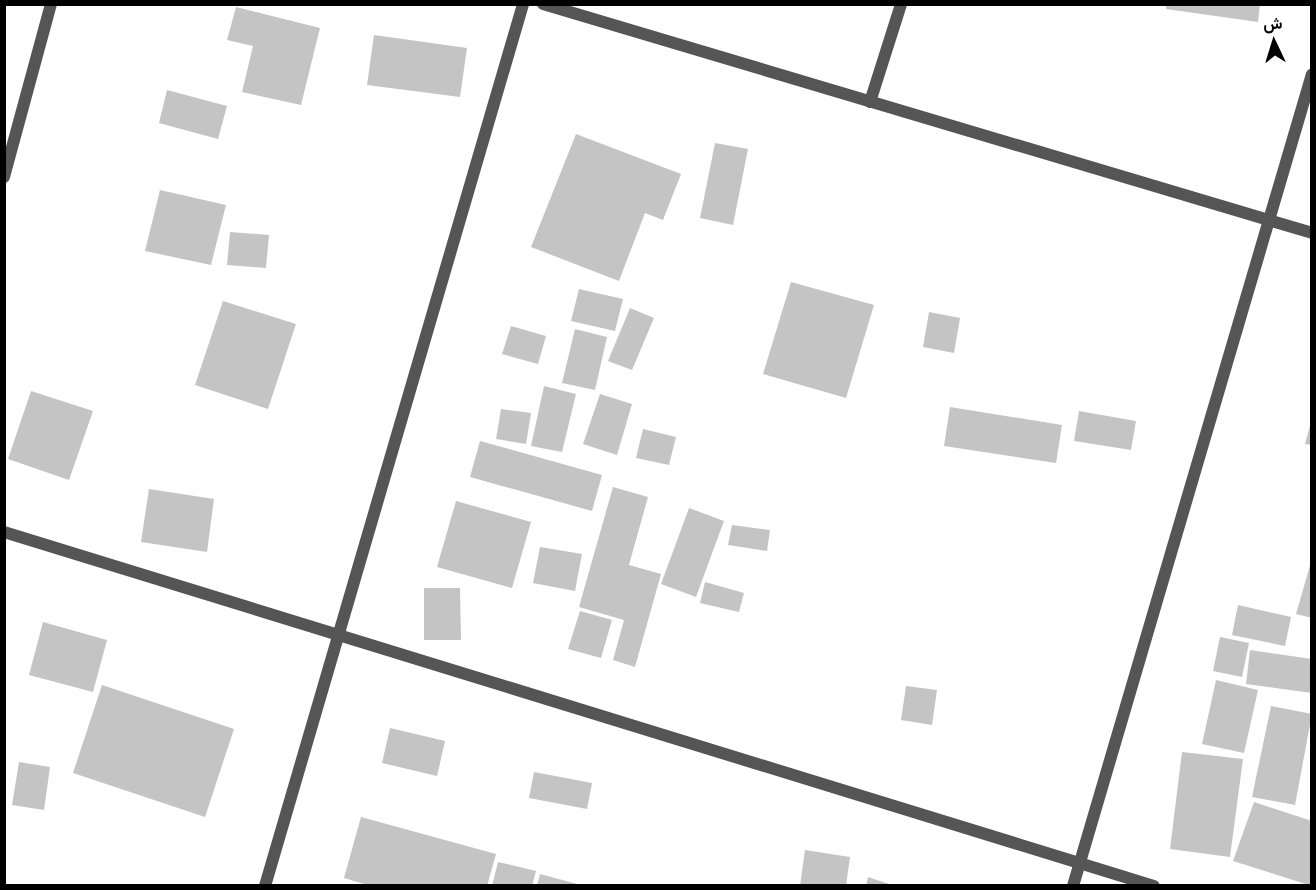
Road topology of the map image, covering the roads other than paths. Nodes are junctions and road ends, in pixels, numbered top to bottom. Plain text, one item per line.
1 (51, 4) edge
2 (523, 4) edge
3 (543, 4) edge
4 (901, 4) edge
5 (1311, 74) edge
6 (870, 102) junction
7 (4, 177) edge
8 (1266, 219) junction
9 (1311, 233) edge
10 (4, 532) edge
11 (339, 633) junction
12 (1079, 864) junction
13 (264, 885) edge
14 (1073, 885) edge
15 (1154, 885) edge

1 - 7 street
2 - 11 street
3 - 6 street
4 - 6 street
5 - 8 street
6 - 8 street
8 - 9 street
8 - 12 street
10 - 11 street
11 - 12 street
11 - 13 street
12 - 14 street
12 - 15 street

